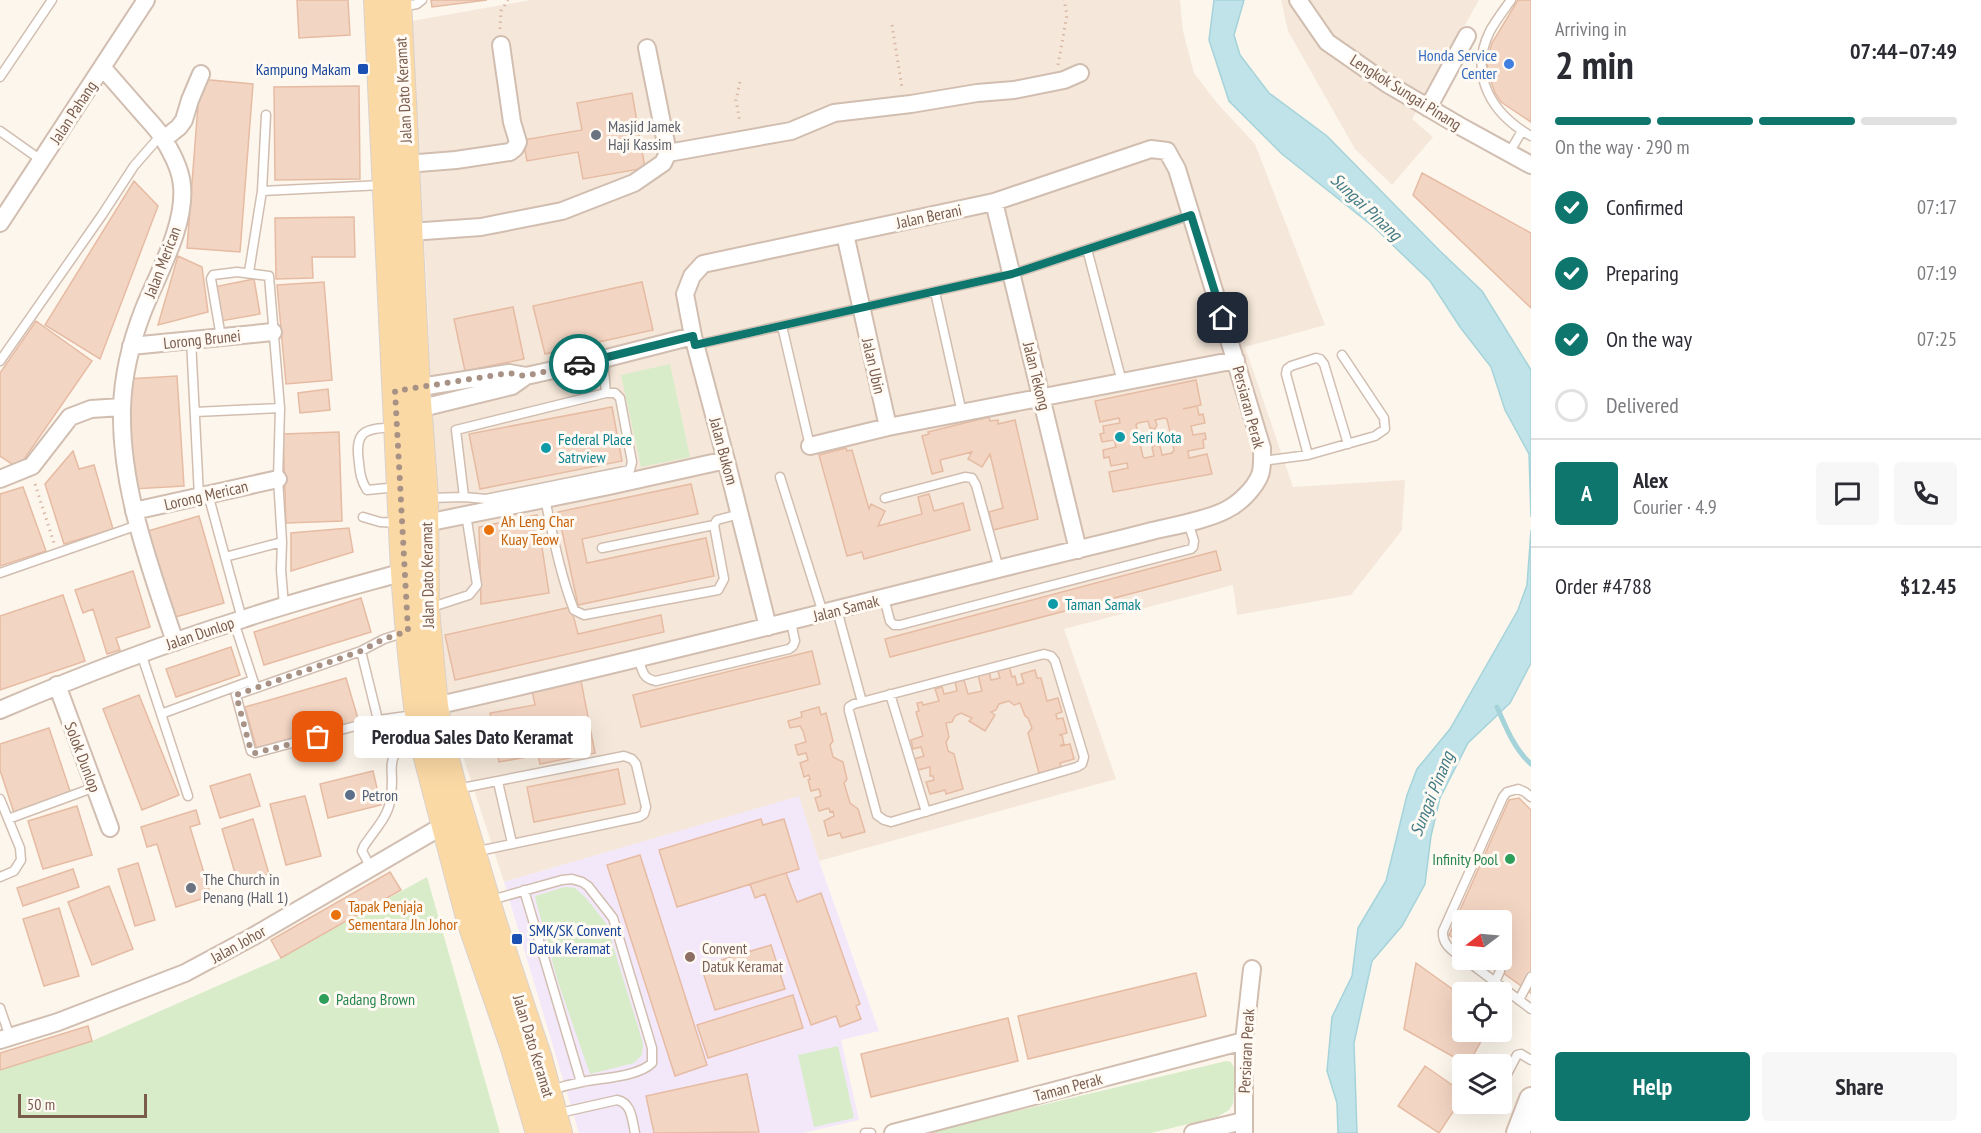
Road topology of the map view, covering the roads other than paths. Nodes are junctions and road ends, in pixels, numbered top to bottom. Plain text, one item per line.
1 (52, 0) edge
2 (146, 0) edge
3 (1298, 0) edge
4 (1511, 0) edge
5 (399, 2) edge
6 (1467, 36) dead end
7 (501, 45) road end
8 (647, 48) dead end
9 (102, 67) junction
10 (1080, 73) dead end
11 (201, 74) dead end
12 (0, 77) edge
13 (1428, 108) junction
14 (266, 115) dead end
15 (0, 131) edge
16 (1522, 131) junction
17 (1531, 136) edge
18 (162, 137) junction
19 (1167, 151) joint
20 (668, 153) junction
21 (1509, 153) junction
22 (41, 160) junction
23 (406, 164) junction
24 (1531, 165) edge
25 (385, 185) junction
26 (262, 191) junction
27 (994, 202) junction
28 (1191, 215) junction
29 (0, 223) edge
30 (410, 232) junction
31 (844, 234) junction
32 (1087, 249) junction
33 (389, 257) junction
34 (249, 272) junction
35 (1012, 274) junction
36 (692, 276) joint
37 (935, 292) junction
38 (861, 309) junction
39 (782, 326) junction
40 (273, 332) junction
41 (221, 337) junction
42 (191, 340) junction
43 (694, 341) junction
44 (131, 346) junction
45 (1342, 355) dead end
46 (603, 359) junction
47 (1236, 360) junction
48 (0, 362) edge
49 (1122, 383) junction
50 (606, 393) junction
51 (410, 396) junction
52 (1042, 399) junction
53 (122, 407) junction
54 (280, 408) junction
55 (195, 412) junction
56 (962, 414) junction
57 (397, 427) junction
58 (888, 427) junction
59 (1348, 444) junction
60 (810, 446) joint
61 (1308, 455) junction
62 (726, 460) junction
63 (1261, 461) junction
64 (780, 477) dead end
65 (0, 478) edge
66 (278, 479) junction
67 (401, 487) junction
68 (1249, 492) joint
69 (203, 495) junction
70 (464, 497) junction
71 (425, 498) junction
72 (885, 498) dead end
73 (545, 499) junction
74 (466, 514) junction
75 (740, 514) junction
76 (363, 517) dead end
77 (136, 518) junction
78 (1188, 522) junction
79 (414, 523) junction
80 (714, 525) junction
81 (282, 542) junction
82 (602, 548) dead end
83 (1078, 550) junction
84 (225, 557) junction
85 (999, 569) junction
86 (404, 572) junction
87 (0, 573) edge
88 (884, 598) junction
89 (284, 606) junction
90 (426, 609) junction
91 (830, 611) junction
92 (238, 620) junction
93 (790, 622) junction
94 (768, 627) junction
95 (408, 631) junction
96 (175, 642) junction
97 (361, 651) junction
98 (141, 653) junction
99 (639, 659) junction
100 (255, 684) junction
101 (57, 686) junction
102 (890, 694) junction
103 (862, 702) junction
104 (0, 710) edge
105 (161, 714) junction
106 (425, 718) junction
107 (378, 720) junction
108 (498, 782) junction
109 (95, 787) junction
110 (454, 790) junction
111 (188, 796) dead end
112 (1531, 797) edge
113 (0, 799) edge
114 (926, 812) junction
115 (8, 819) junction
116 (453, 820) junction
117 (110, 828) dead end
118 (512, 843) junction
119 (473, 853) junction
120 (370, 868) junction
121 (0, 877) edge
122 (525, 890) junction
123 (487, 901) junction
124 (1452, 910) edge
125 (1452, 911) edge
126 (1452, 950) edge
127 (1252, 969) dead end
128 (1479, 970) edge
129 (1500, 971) dead end
130 (1531, 977) edge
131 (1495, 982) joint
132 (1512, 995) edge
133 (1519, 1000) junction
134 (0, 1007) edge
135 (1531, 1009) edge
136 (5, 1038) edge
137 (1244, 1041) junction
138 (1531, 1060) edge
139 (1512, 1065) edge
140 (581, 1082) junction
141 (1531, 1099) edge
142 (550, 1118) edge
143 (1244, 1127) edge
144 (1519, 1132) edge
145 (635, 1133) edge
146 (865, 1133) edge
147 (870, 1133) edge
148 (893, 1133) edge
149 (1192, 1133) edge

1 - 12 lane
2 - 9 street, Jalan Pahang
3 - 13 street, Lengkok Sungai Pinang
4 - 16 lane
5 - 23 main road, Jalan Dato Keramat
5 - 25 main road, Jalan Dato Keramat
6 - 13 street
7 - 23 street
8 - 20 street
9 - 18 street, Jalan Merican
9 - 22 street, Jalan Pahang
10 - 20 street
11 - 18 street
13 - 21 street, Lengkok Sungai Pinang
14 - 26 lane
15 - 22 lane
16 - 17 lane
16 - 21 lane
18 - 44 street, Jalan Merican
18 - 48 lane
19 - 27 street, Jalan Berani
19 - 28 street, Persiaran Perak
20 - 30 street
21 - 24 street, Lengkok Sungai Pinang
22 - 29 street, Jalan Pahang
23 - 30 main road, Jalan Dato Keramat
25 - 26 lane
25 - 33 main road, Jalan Dato Keramat
26 - 34 lane
27 - 31 street, Jalan Berani
27 - 35 street, Jalan Tekong
28 - 32 lane
28 - 47 street, Persiaran Perak
30 - 33 street
30 - 51 main road, Jalan Dato Keramat
31 - 36 street, Jalan Berani
31 - 38 street, Jalan Ubin
32 - 35 lane
32 - 49 lane
33 - 51 main road, Jalan Dato Keramat
34 - 40 lane
34 - 41 lane
35 - 37 lane
35 - 52 street, Jalan Tekong
36 - 43 street, Jalan Bukom
37 - 38 lane
37 - 56 lane
38 - 39 lane
38 - 58 street, Jalan Ubin
39 - 43 lane
39 - 60 lane
40 - 41 street, Lorong Brunei
40 - 54 lane
41 - 42 street, Lorong Brunei
42 - 44 street, Lorong Brunei
42 - 55 lane
43 - 46 street
43 - 62 street, Jalan Bukom
44 - 53 street, Jalan Merican
45 - 59 lane
46 - 50 lane
46 - 51 street
47 - 49 street
47 - 63 street, Persiaran Perak
49 - 52 street
50 - 70 lane
50 - 70 lane
51 - 57 main road, Jalan Dato Keramat
51 - 71 main road, Jalan Dato Keramat
52 - 56 street
52 - 83 street, Jalan Tekong
53 - 65 street
53 - 77 street, Jalan Merican
54 - 55 lane
54 - 66 lane
55 - 69 lane
56 - 58 street
57 - 67 main road, Jalan Dato Keramat
57 - 67 lane
58 - 60 street
59 - 61 lane
59 - 61 lane
61 - 63 lane
62 - 73 street
62 - 75 street, Jalan Bukom
63 - 68 street, Persiaran Perak
64 - 91 lane
66 - 69 street, Lorong Merican
66 - 81 lane
67 - 79 main road, Jalan Dato Keramat
68 - 78 street, Jalan Samak
69 - 77 street, Lorong Merican
69 - 84 lane
70 - 71 lane
71 - 79 main road, Jalan Dato Keramat
72 - 85 lane
73 - 74 street
73 - 80 lane
74 - 79 street
74 - 90 lane
75 - 80 lane
75 - 94 street, Jalan Bukom
76 - 79 lane
77 - 87 lane
77 - 96 street, Jalan Merican
78 - 83 street, Jalan Samak
78 - 88 lane
79 - 86 main road, Jalan Dato Keramat
79 - 90 main road, Jalan Dato Keramat
80 - 82 lane
81 - 84 lane
81 - 89 lane
83 - 85 street, Jalan Samak
84 - 92 lane
85 - 88 street, Jalan Samak
86 - 89 street, Jalan Dunlop
86 - 95 main road, Jalan Dato Keramat
88 - 91 street, Jalan Samak
89 - 92 street, Jalan Dunlop
90 - 106 main road, Jalan Dato Keramat
91 - 93 street, Jalan Samak
91 - 103 lane
92 - 96 street, Jalan Dunlop
92 - 100 lane
93 - 94 street, Jalan Samak
93 - 99 lane
94 - 99 street, Jalan Samak
95 - 97 lane
95 - 106 main road, Jalan Dato Keramat
96 - 98 street, Jalan Dunlop
97 - 100 lane
97 - 107 lane
98 - 101 street, Jalan Dunlop
98 - 105 lane
99 - 106 street, Jalan Samak
100 - 105 lane
100 - 107 lane
101 - 104 street, Jalan Dunlop
101 - 109 street, Solok Dunlop
102 - 103 lane
102 - 114 lane
102 - 114 lane
103 - 114 lane
105 - 111 lane
106 - 107 lane
106 - 110 main road, Jalan Dato Keramat
106 - 116 main road, Jalan Dato Keramat
106 - 120 lane
108 - 110 lane
108 - 118 lane
108 - 118 lane
109 - 115 lane
109 - 117 street, Solok Dunlop
110 - 116 main road, Jalan Dato Keramat
112 - 124 lane
113 - 115 lane
115 - 121 lane
116 - 119 main road, Jalan Dato Keramat
116 - 120 street, Jalan Johor
116 - 142 main road, Jalan Dato Keramat
118 - 119 lane
119 - 123 main road, Jalan Dato Keramat
120 - 136 street, Jalan Johor
122 - 123 lane
122 - 140 lane
122 - 140 lane
123 - 142 main road, Jalan Dato Keramat
125 - 126 lane
127 - 137 street, Persiaran Perak
128 - 131 lane
129 - 131 lane
130 - 133 lane
132 - 133 lane
133 - 135 lane
134 - 136 lane
137 - 143 street, Persiaran Perak
137 - 148 street, Taman Perak
138 - 139 lane
140 - 142 lane
141 - 144 main road
142 - 145 lane
143 - 149 street
146 - 147 lane

